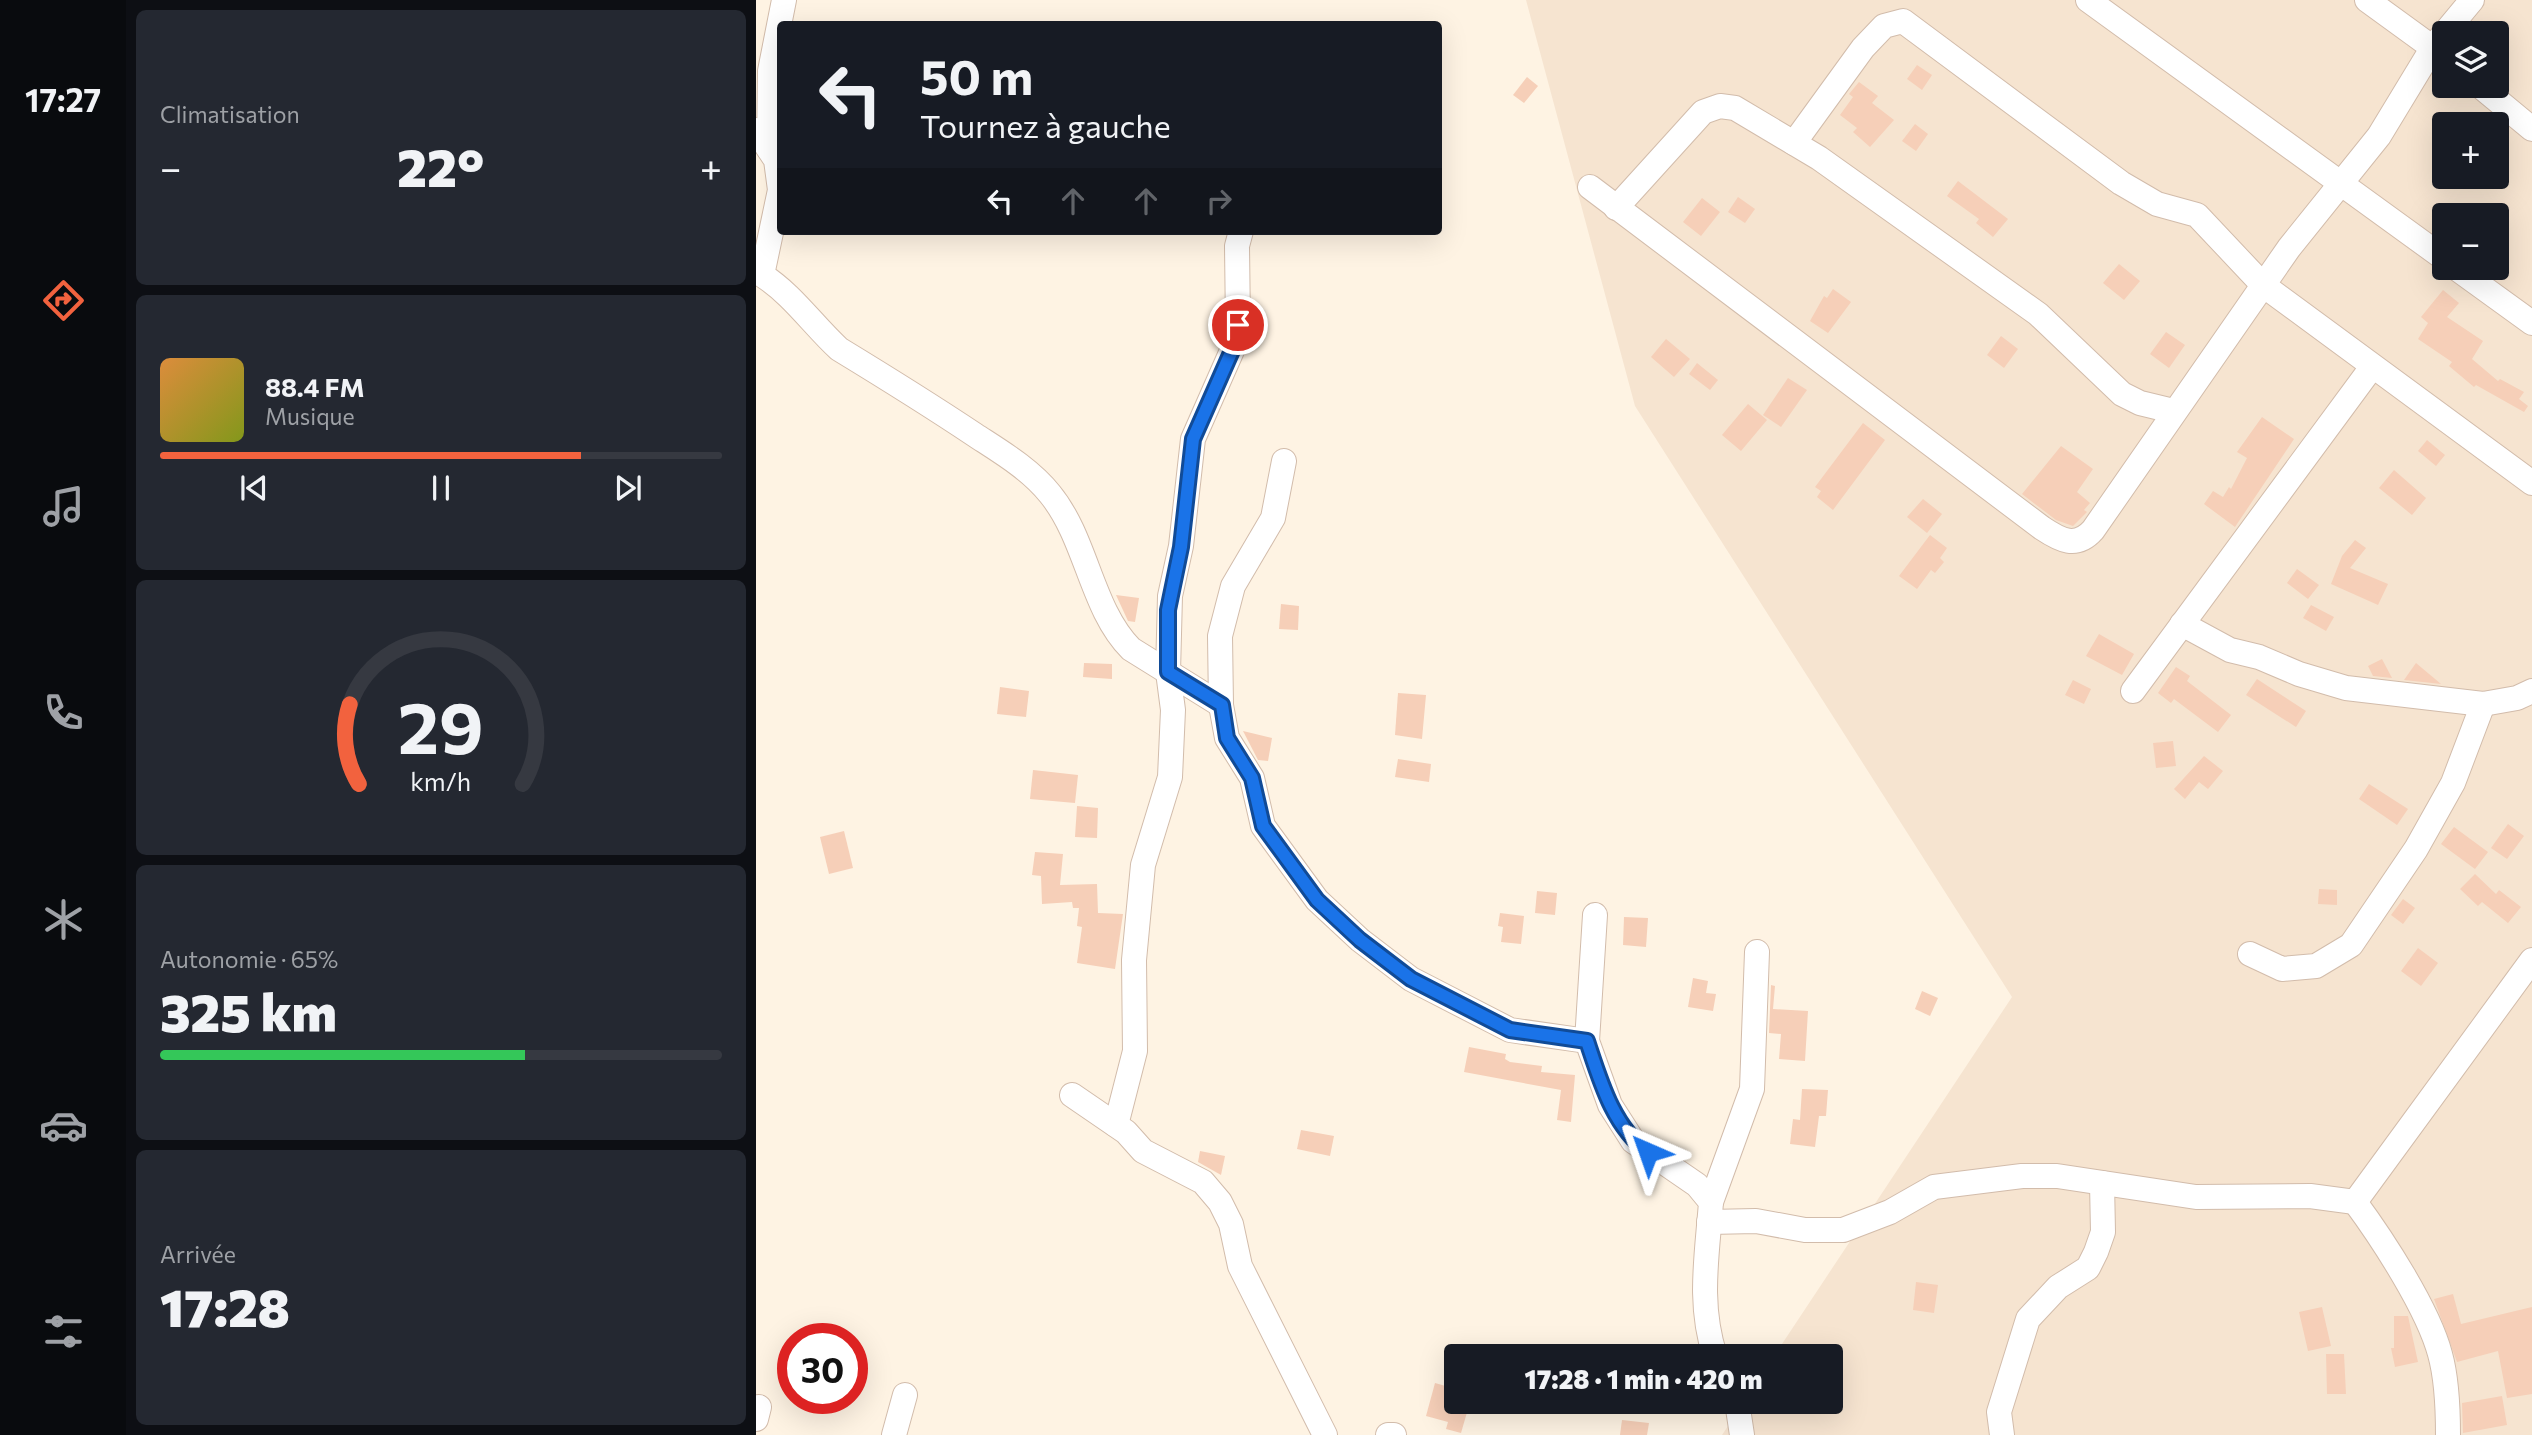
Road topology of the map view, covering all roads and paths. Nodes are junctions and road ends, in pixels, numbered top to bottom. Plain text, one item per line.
1 (784, 0) edge
2 (2088, 0) edge
3 (2367, 0) edge
4 (2472, 0) edge
5 (780, 21) edge
6 (2459, 21) edge
7 (777, 36) edge
8 (2432, 47) edge
9 (2432, 62) edge
10 (2495, 98) edge
11 (2532, 129) edge
12 (762, 140) edge
13 (1794, 143) junction
14 (777, 168) edge
15 (2342, 185) junction
16 (1590, 187) dead end
17 (777, 204) edge
18 (1616, 208) junction
19 (1240, 235) edge
20 (2432, 250) edge
21 (2473, 280) edge
22 (2263, 285) junction
23 (2532, 323) edge
24 (2372, 367) junction
25 (2173, 411) junction
26 (1284, 461) dead end
27 (2532, 483) edge
28 (2182, 624) junction
29 (1168, 672) junction
30 (2133, 691) dead end
31 (2532, 691) edge
32 (2483, 704) junction
33 (1222, 705) junction
34 (1595, 915) dead end
35 (1757, 952) dead end
36 (2250, 954) dead end
37 (2532, 960) edge
38 (1587, 1041) junction
39 (1072, 1095) dead end
40 (1116, 1125) junction
41 (2102, 1183) junction
42 (2355, 1202) junction
43 (1710, 1212) junction
44 (1711, 1344) edge
45 (905, 1395) dead end
46 (1739, 1414) edge
47 (894, 1435) edge
48 (1325, 1435) edge
49 (1388, 1435) edge
50 (1394, 1435) edge
51 (1742, 1435) edge
52 (2002, 1435) edge
53 (2448, 1435) edge

1 - 5 street
2 - 15 street
3 - 8 street
4 - 6 street
7 - 12 street
9 - 15 street
10 - 11 street
12 - 14 street
13 - 18 street
13 - 22 street
13 - 25 street
15 - 20 street
15 - 22 street
16 - 18 street
17 - 29 street
18 - 25 street
19 - 29 street
21 - 23 street
22 - 24 street
22 - 25 street
24 - 27 street
24 - 28 street
26 - 33 street
28 - 30 street
28 - 32 street
29 - 33 street
29 - 40 street
31 - 32 street
32 - 36 street
33 - 38 street
34 - 38 street
35 - 43 street
37 - 42 street
38 - 43 street
39 - 40 street
40 - 48 street
41 - 42 street
41 - 43 street
41 - 52 street
42 - 53 street
43 - 44 street
45 - 47 street
46 - 51 street
49 - 50 street

